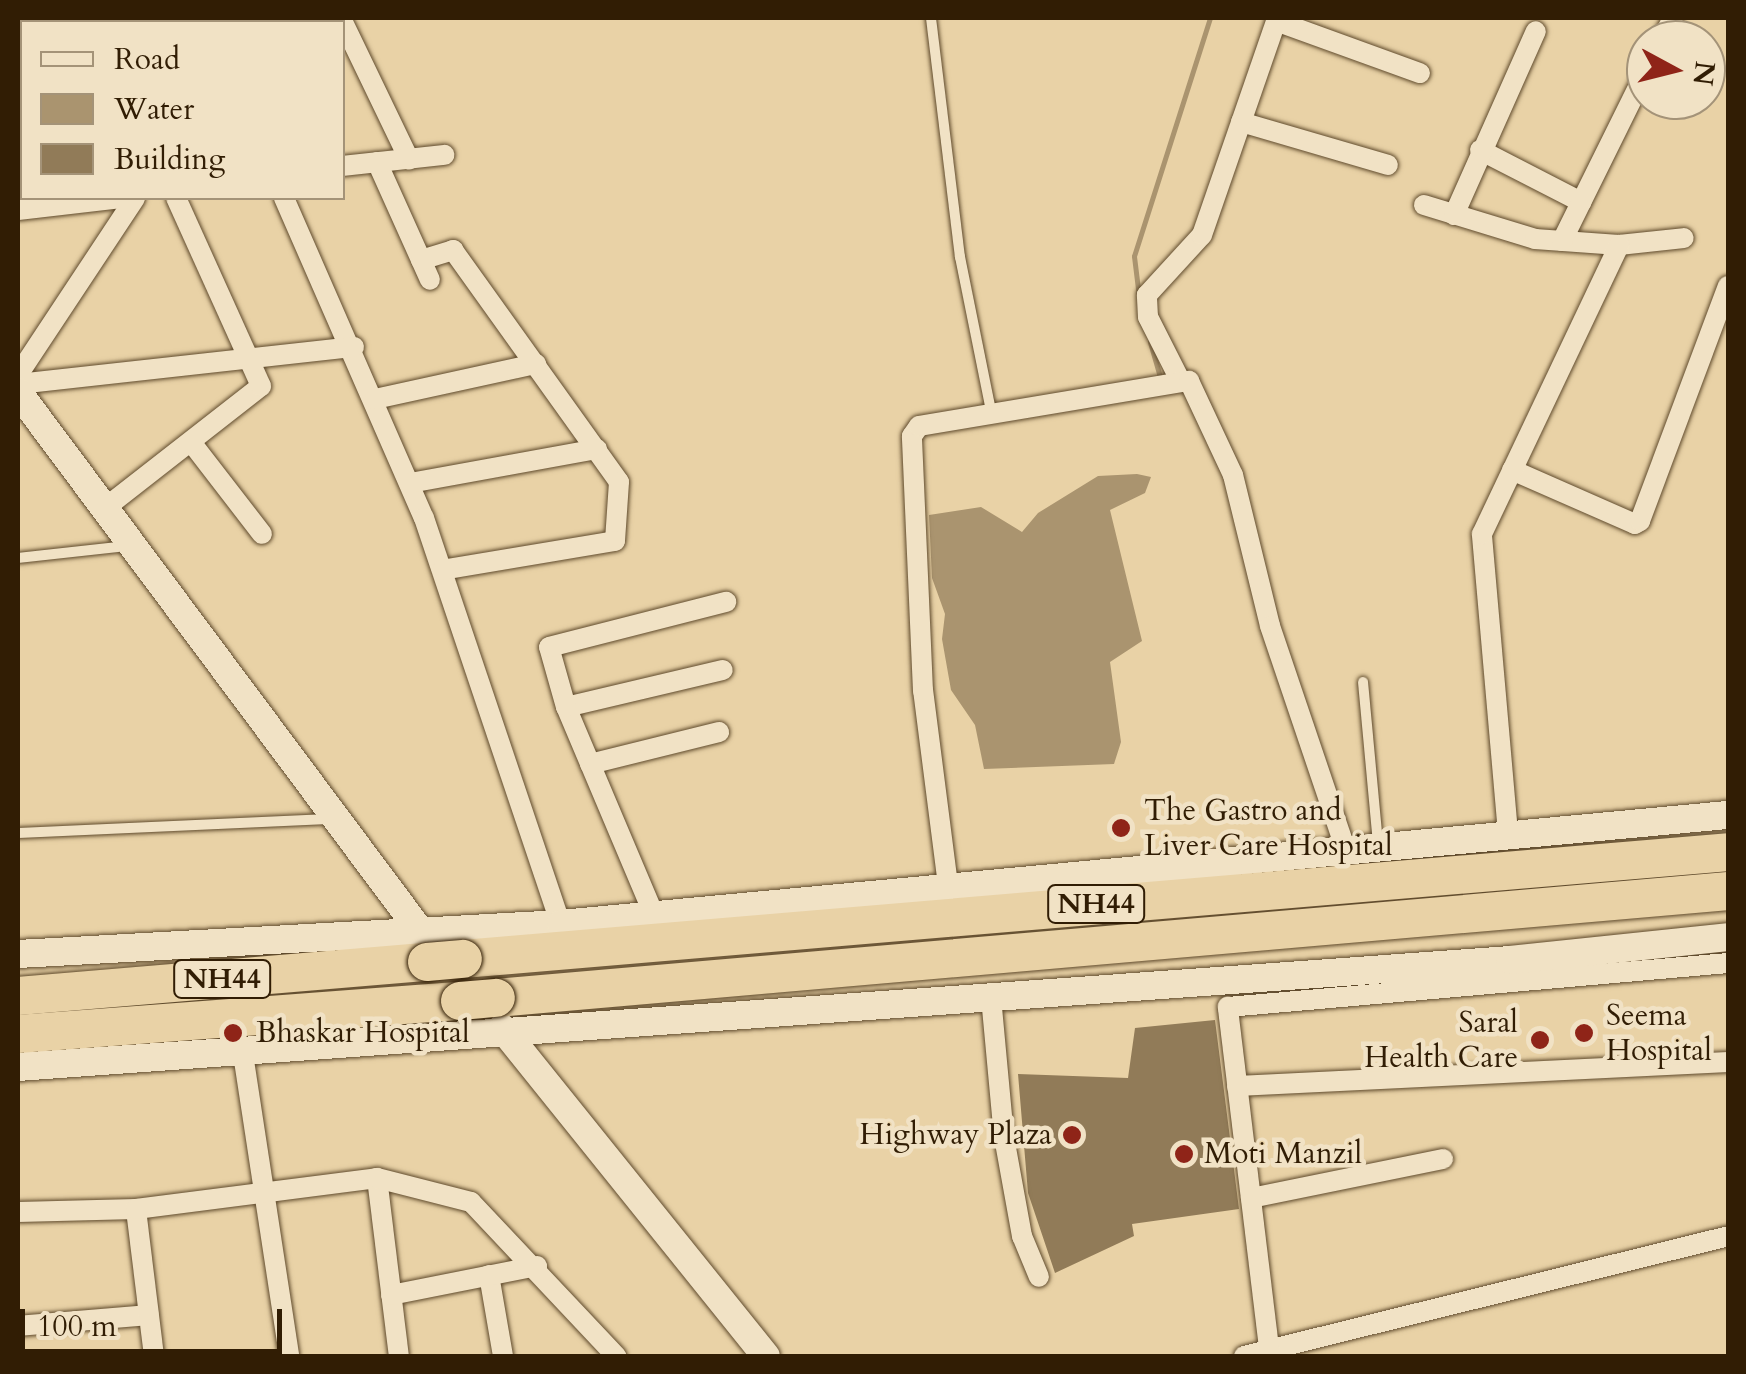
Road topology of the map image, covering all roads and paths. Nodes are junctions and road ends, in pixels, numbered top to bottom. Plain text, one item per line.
1 (931, 18) edge
2 (1276, 19) edge
3 (345, 26) edge
4 (1536, 31) dead end
5 (1420, 73) dead end
6 (1626, 111) edge
7 (1241, 122) junction
8 (1480, 150) junction
9 (444, 155) dead end
10 (409, 159) junction
11 (377, 162) junction
12 (1388, 165) dead end
13 (345, 166) edge
14 (105, 200) edge
15 (134, 200) edge
16 (177, 200) edge
17 (285, 200) edge
18 (1581, 202) junction
19 (1424, 205) dead end
20 (18, 211) edge
21 (1454, 215) junction
22 (1684, 238) dead end
23 (1562, 241) junction
24 (1619, 245) junction
25 (1728, 286) edge
26 (354, 347) junction
27 (252, 358) junction
28 (536, 364) junction
29 (18, 375) edge
30 (1181, 382) junction
31 (18, 384) edge
32 (18, 392) edge
33 (375, 399) junction
34 (992, 416) junction
35 (191, 442) junction
36 (598, 449) junction
37 (1512, 470) junction
38 (410, 483) junction
39 (105, 508) junction
40 (262, 534) dead end
41 (132, 546) junction
42 (18, 558) edge
43 (442, 570) junction
44 (726, 602) dead end
45 (723, 670) dead end
46 (1363, 682) dead end
47 (566, 707) junction
48 (720, 732) dead end
49 (590, 764) junction
50 (1728, 815) edge
51 (340, 818) junction
52 (1508, 833) junction
53 (18, 834) edge
54 (1378, 844) junction
55 (1345, 848) junction
56 (1728, 852) edge
57 (948, 884) junction
58 (1728, 891) edge
59 (654, 915) junction
60 (561, 924) junction
61 (1728, 937) edge
62 (438, 952) junction
63 (18, 954) edge
64 (1728, 963) edge
65 (18, 996) edge
66 (990, 997) junction
67 (486, 1009) junction
68 (18, 1034) edge
69 (243, 1054) junction
70 (1728, 1062) edge
71 (18, 1067) edge
72 (1237, 1086) junction
73 (1443, 1159) dead end
74 (377, 1178) junction
75 (264, 1190) junction
76 (1250, 1198) junction
77 (136, 1208) junction
78 (18, 1212) edge
79 (1728, 1236) edge
80 (537, 1266) junction
81 (489, 1275) junction
82 (1040, 1276) dead end
83 (391, 1295) junction
84 (149, 1314) junction
85 (18, 1326) edge
86 (1270, 1354) edge
87 (613, 1355) edge
88 (154, 1356) edge
89 (289, 1356) edge
90 (398, 1356) edge
91 (503, 1356) edge
92 (766, 1356) edge
93 (1244, 1356) edge

1 - 34 lane
2 - 5 street
2 - 7 street
3 - 10 street
4 - 8 street
6 - 18 street
7 - 12 street
7 - 30 street
8 - 18 street
8 - 21 street
9 - 10 street
10 - 11 street
11 - 13 street
11 - 28 street
14 - 20 street
15 - 29 street
16 - 27 street
17 - 26 street
18 - 23 street
19 - 21 street
21 - 23 street
22 - 24 street
23 - 24 street
24 - 37 street
25 - 37 street
26 - 27 street
26 - 33 street
27 - 31 street
27 - 35 street
28 - 33 street
28 - 36 street
30 - 34 street
30 - 55 street
32 - 39 street
33 - 38 street
34 - 57 street
35 - 39 street
35 - 40 street
36 - 38 street
36 - 43 street
37 - 52 street
38 - 43 street
39 - 41 street
41 - 42 lane
41 - 51 street
43 - 60 street
44 - 47 street
45 - 47 street
46 - 54 lane
47 - 49 street
48 - 49 street
49 - 59 street
50 - 52 street
51 - 53 lane
51 - 62 street
52 - 54 street
54 - 55 street
55 - 57 street
56 - 62 highway, NH44
57 - 59 street
58 - 67 highway, NH44
59 - 60 street
60 - 62 street
61 - 66 street
62 - 63 street
62 - 65 highway, NH44
64 - 72 street
66 - 67 street
66 - 82 street
67 - 68 highway, NH44
67 - 69 street
67 - 92 street
69 - 71 street
69 - 75 street
70 - 72 street
72 - 76 street
73 - 76 street
74 - 75 street
74 - 80 street
74 - 83 street
75 - 77 street
75 - 89 street
76 - 86 street
77 - 78 street
77 - 84 street
79 - 86 street
80 - 81 street
80 - 87 street
81 - 83 street
81 - 91 street
83 - 90 street
84 - 85 street
84 - 88 street
86 - 93 street

